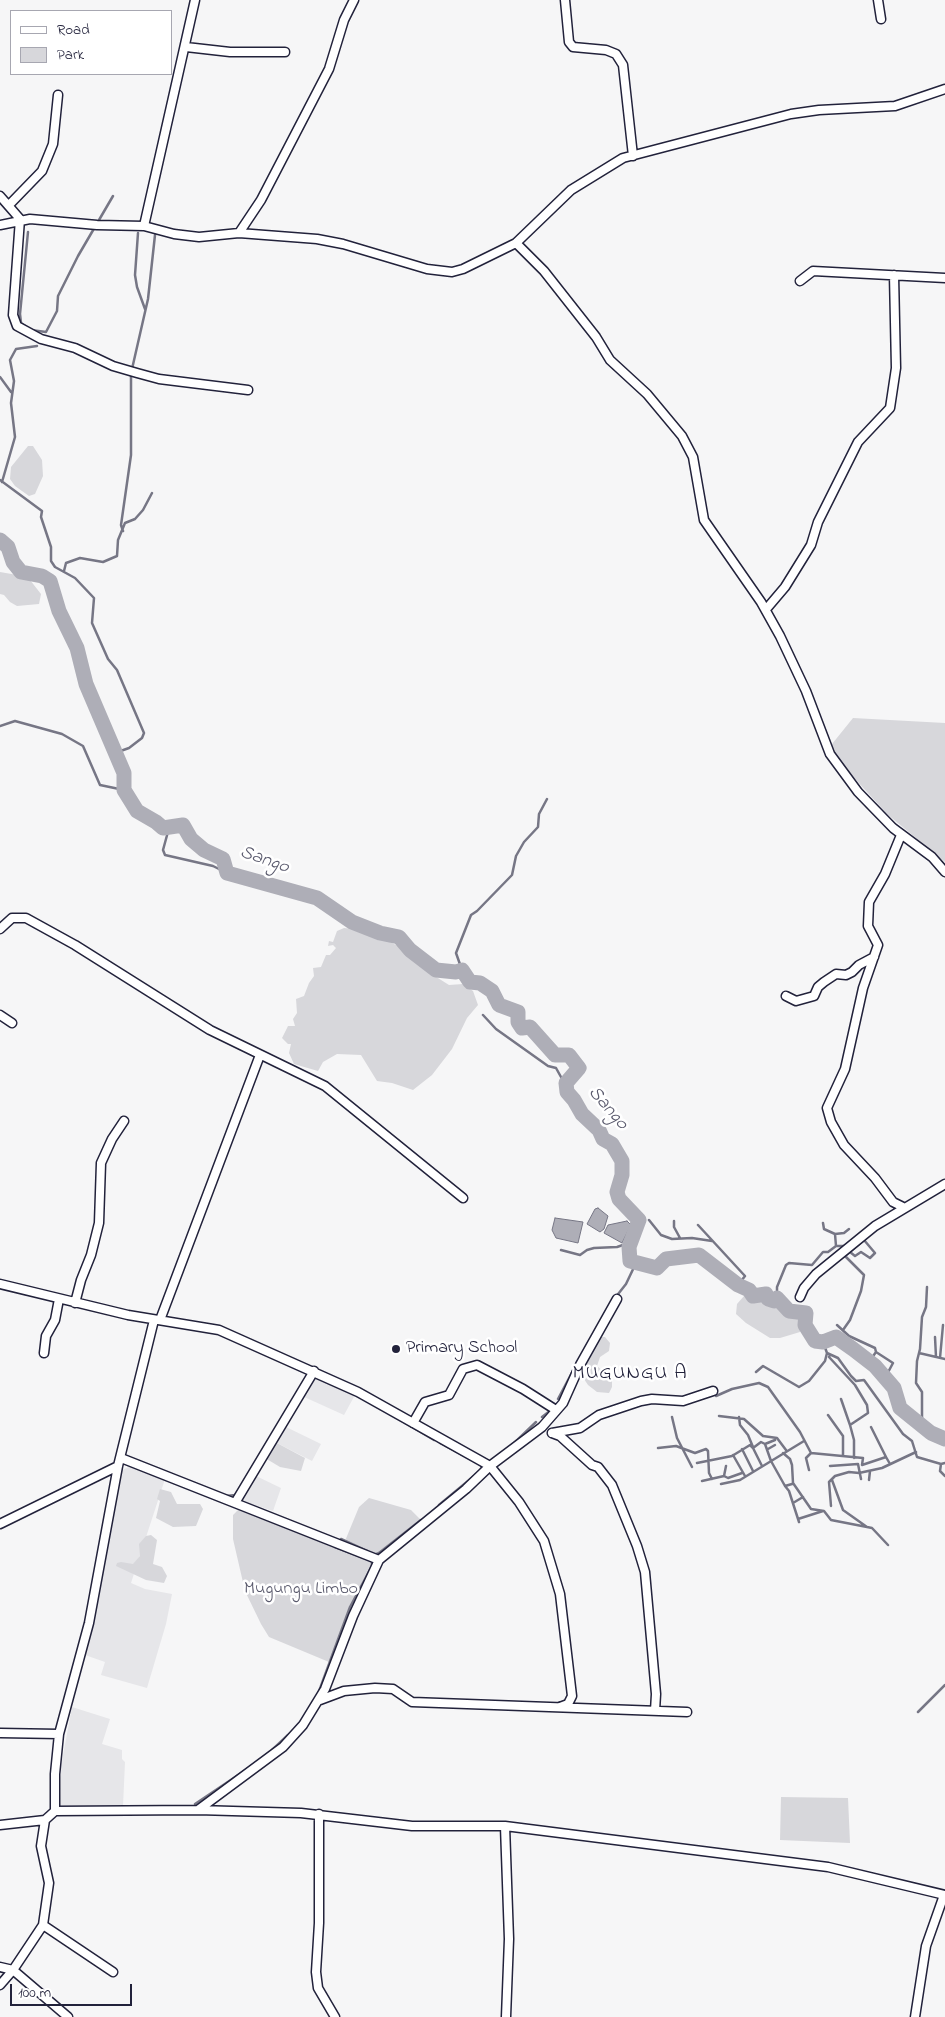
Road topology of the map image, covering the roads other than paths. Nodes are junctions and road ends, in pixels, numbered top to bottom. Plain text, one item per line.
1 (195, 0) edge
2 (354, 0) edge
3 (566, 0) edge
4 (878, 0) edge
5 (881, 19) dead end
6 (186, 47) junction
7 (285, 52) dead end
8 (945, 89) edge
9 (58, 95) dead end
10 (634, 156) junction
11 (0, 196) edge
12 (9, 205) junction
13 (20, 220) junction
14 (0, 224) edge
15 (144, 226) junction
16 (240, 233) junction
17 (516, 244) junction
18 (894, 275) junction
19 (945, 278) edge
20 (800, 281) dead end
21 (248, 390) dead end
22 (768, 607) dead end
23 (902, 835) junction
24 (945, 872) edge
25 (0, 929) edge
26 (874, 957) junction
27 (786, 996) dead end
28 (0, 1015) edge
29 (12, 1023) dead end
30 (260, 1055) junction
31 (124, 1121) dead end
32 (945, 1184) edge
33 (463, 1198) dead end
34 (893, 1202) junction
35 (905, 1208) junction
36 (893, 1215) junction
37 (0, 1284) edge
38 (800, 1297) dead end
39 (59, 1299) junction
40 (617, 1299) dead end
41 (74, 1303) junction
42 (157, 1320) junction
43 (44, 1353) dead end
44 (314, 1371) junction
45 (713, 1391) dead end
46 (556, 1410) junction
47 (413, 1423) junction
48 (542, 1427) junction
49 (552, 1433) junction
50 (119, 1462) junction
51 (490, 1466) junction
52 (235, 1503) junction
53 (0, 1524) edge
54 (379, 1560) junction
55 (572, 1696) junction
56 (320, 1700) junction
57 (560, 1707) junction
58 (585, 1708) junction
59 (656, 1711) junction
60 (687, 1712) dead end
61 (0, 1733) edge
62 (59, 1734) junction
63 (198, 1810) junction
64 (55, 1812) junction
65 (319, 1814) junction
66 (46, 1820) junction
67 (0, 1825) edge
68 (505, 1826) junction
69 (944, 1895) edge
70 (43, 1925) junction
71 (0, 1967) edge
72 (13, 1970) junction
73 (112, 1972) dead end
74 (0, 1985) edge
75 (68, 2017) edge
76 (335, 2017) edge
77 (506, 2017) edge
78 (915, 2017) edge

1 - 6 street
2 - 16 street
3 - 10 street
4 - 5 street
6 - 7 street
6 - 15 street
8 - 10 street
9 - 12 street
10 - 17 street
11 - 12 street
12 - 13 street
13 - 14 street
13 - 15 street
13 - 21 street
15 - 16 street
16 - 17 street
17 - 23 street
18 - 19 street
18 - 20 street
18 - 22 street
23 - 24 street
23 - 26 street
25 - 30 street
26 - 27 street
26 - 34 street
28 - 29 street
30 - 33 street
30 - 42 street
31 - 41 street
32 - 35 street
34 - 35 street
34 - 36 street
35 - 36 street
36 - 38 street
37 - 39 street
39 - 41 street
39 - 43 street
40 - 46 street
41 - 42 street
42 - 44 street
42 - 50 street
44 - 47 street
44 - 52 street
45 - 49 street
46 - 47 street
46 - 48 street
47 - 51 street
48 - 49 street
48 - 51 street
49 - 59 street
50 - 52 street
50 - 53 street
50 - 62 street
51 - 54 street
51 - 55 street
52 - 54 street
54 - 56 street
55 - 57 street
55 - 58 street
56 - 57 street
56 - 63 street
57 - 58 street
58 - 59 street
59 - 60 street
61 - 62 street
62 - 64 street
63 - 64 street
63 - 65 street
64 - 66 street
65 - 68 street
65 - 76 street
66 - 67 street
66 - 70 street
68 - 69 street
68 - 77 street
69 - 78 street
70 - 72 street
70 - 73 street
71 - 72 street
72 - 74 street
72 - 75 street

